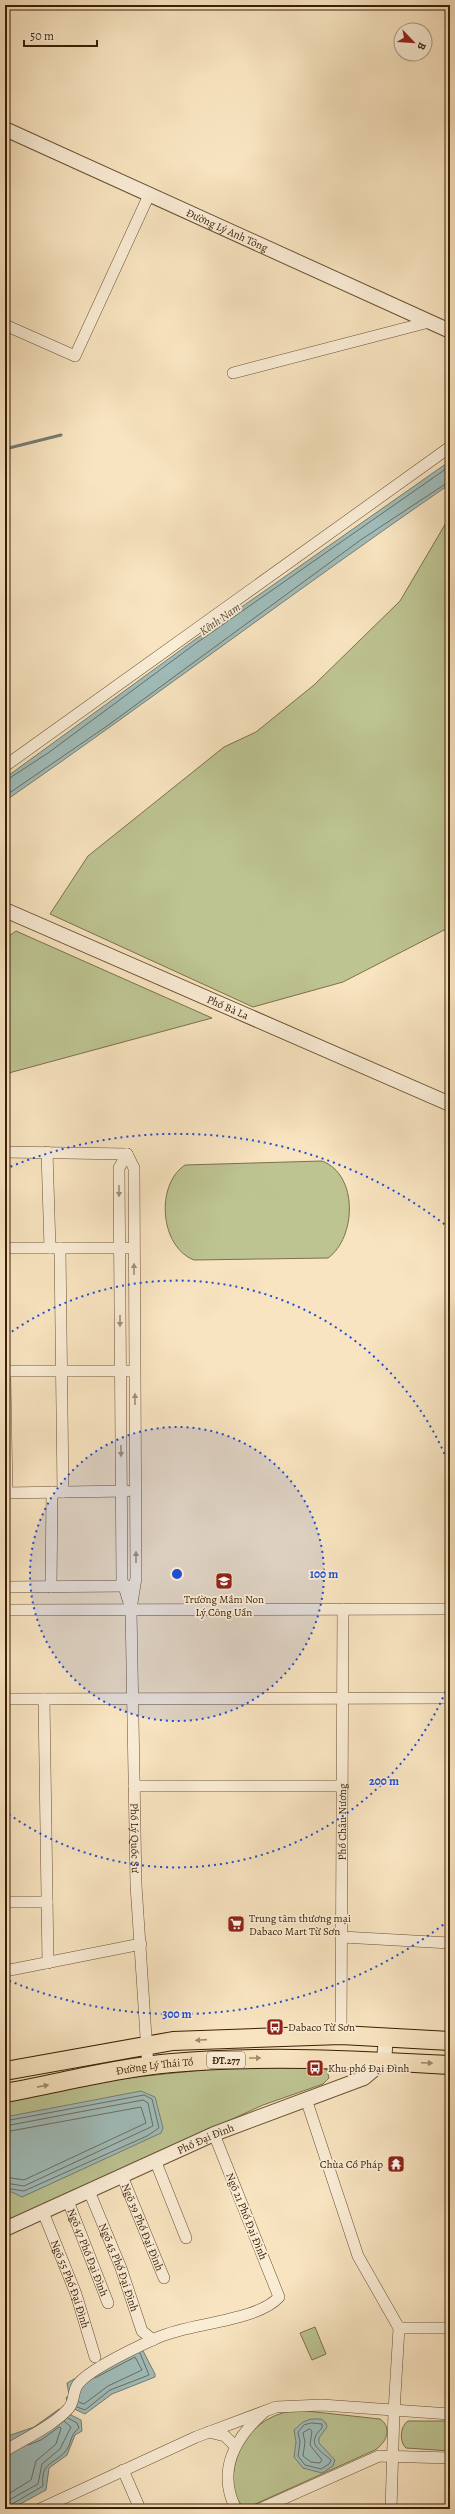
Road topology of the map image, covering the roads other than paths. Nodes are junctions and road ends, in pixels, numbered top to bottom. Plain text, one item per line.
1 (5, 129) edge
2 (149, 195) junction
3 (429, 322) junction
4 (5, 325) edge
5 (450, 331) edge
6 (233, 372) dead end
7 (450, 447) edge
8 (5, 766) edge
9 (5, 910) edge
10 (450, 1104) edge
11 (5, 1152) edge
12 (47, 1152) junction
13 (127, 1154) junction
14 (5, 1248) edge
15 (55, 1248) junction
16 (120, 1248) junction
17 (134, 1248) junction
18 (5, 1371) edge
19 (62, 1371) junction
20 (121, 1371) junction
21 (135, 1371) junction
22 (5, 1376) edge
23 (121, 1491) junction
24 (136, 1491) junction
25 (52, 1492) junction
26 (63, 1492) junction
27 (6, 1493) edge
28 (129, 1586) junction
29 (5, 1587) edge
30 (51, 1587) junction
31 (130, 1609) junction
32 (343, 1609) junction
33 (450, 1609) edge
34 (5, 1610) edge
35 (341, 1698) junction
36 (450, 1698) edge
37 (5, 1699) edge
38 (44, 1699) junction
39 (132, 1699) junction
40 (134, 1786) junction
41 (341, 1786) junction
42 (5, 1902) edge
43 (47, 1902) junction
44 (342, 1937) junction
45 (142, 1944) junction
46 (450, 1944) edge
47 (48, 1963) junction
48 (5, 1971) edge
49 (341, 2035) junction
50 (386, 2037) junction
51 (450, 2041) edge
52 (146, 2045) junction
53 (384, 2061) junction
54 (450, 2065) edge
55 (148, 2067) junction
56 (5, 2071) edge
57 (5, 2093) edge
58 (306, 2099) junction
59 (214, 2134) junction
60 (155, 2160) junction
61 (122, 2176) junction
62 (89, 2191) junction
63 (68, 2201) junction
64 (43, 2212) junction
65 (5, 2229) edge
66 (186, 2238) dead end
67 (164, 2278) dead end
68 (108, 2304) dead end
69 (399, 2328) junction
70 (450, 2328) edge
71 (153, 2340) junction
72 (95, 2357) dead end
73 (267, 2409) junction
74 (394, 2412) junction
75 (450, 2414) edge
76 (208, 2432) junction
77 (235, 2446) junction
78 (5, 2451) edge
79 (393, 2455) junction
80 (450, 2458) edge
81 (123, 2470) junction
82 (45, 2508) edge
83 (140, 2509) edge
84 (236, 2509) edge
85 (260, 2509) edge
86 (392, 2509) edge

1 - 2 street, Đường Lý Anh Tông
2 - 3 street, Đường Lý Anh Tông
2 - 4 street
3 - 5 street, Đường Lý Anh Tông
3 - 6 street
7 - 8 street
9 - 10 street, Phố Bà La
11 - 12 street
12 - 13 street
12 - 15 street
13 -> 16 street
13 - 17 street
14 - 15 street
15 - 16 street
15 - 19 street
16 - 17 street
16 -> 20 street
21 -> 17 street
18 - 19 street
19 - 20 street
19 - 26 street
20 - 21 street
20 -> 23 street
24 -> 21 street
22 - 27 street
23 - 24 street
23 - 26 street
23 - 28 street
28 -> 24 street
25 - 26 street
25 - 27 street
25 - 30 street
28 - 30 street
28 - 31 street, Phố Lý Quốc Sư
29 - 30 street
31 - 32 street
31 - 34 street
31 - 39 street, Phố Lý Quốc Sư
32 - 33 street
32 - 35 street, Phố Châu Nương
35 - 36 street
35 - 39 street
35 - 41 street, Phố Châu Nương
37 - 38 street
38 - 39 street
38 - 43 street
39 - 40 street, Phố Lý Quốc Sư
40 - 41 street
40 - 45 street, Phố Lý Quốc Sư
41 - 44 street, Phố Châu Nương
42 - 43 street
43 - 47 street
44 - 46 street
44 - 49 street, Phố Châu Nương
45 - 47 street
45 - 52 street, Phố Lý Quốc Sư
47 - 48 street
49 - 50 main road, Đường Lý Thái Tổ / ĐT.277
49 -> 52 main road, Đường Lý Thái Tổ / ĐT.277
50 - 51 main road, Đường Lý Thái Tổ / ĐT.277
50 - 53 street
52 - 55 street, Phố Lý Quốc Sư
52 - 56 main road, Đường Lý Thái Tổ / ĐT.277
53 -> 54 main road, Đường Lý Thái Tổ / ĐT.277
55 -> 53 main road, Đường Lý Thái Tổ / ĐT.277
53 - 58 street, Phố Đại Đình
57 -> 55 main road, Đường Lý Thái Tổ / ĐT.277
58 - 59 street, Phố Đại Đình
58 - 69 street
59 - 60 street, Phố Đại Đình
59 - 71 street, Ngõ 21 Phố Đại Đình
60 - 61 street, Phố Đại Đình
60 - 66 street
61 - 62 street, Phố Đại Đình
61 - 67 street, Ngõ 39 Phố Đại Đình
62 - 63 street, Phố Đại Đình
62 - 71 street, Ngõ 45 Phố Đại Đình
63 - 64 street, Phố Đại Đình
63 - 68 street, Ngõ 47 Phố Đại Đình
64 - 65 street, Phố Đại Đình
64 - 72 street, Ngõ 55 Phố Đại Đình
69 - 70 street
69 - 74 street
71 - 78 street
73 - 74 street
73 - 76 street
73 - 77 street
74 - 75 street
74 - 79 street
76 - 77 street
76 - 81 street
77 - 84 street
79 - 80 street
79 - 85 street
79 - 86 street
81 - 82 street
81 - 83 street

